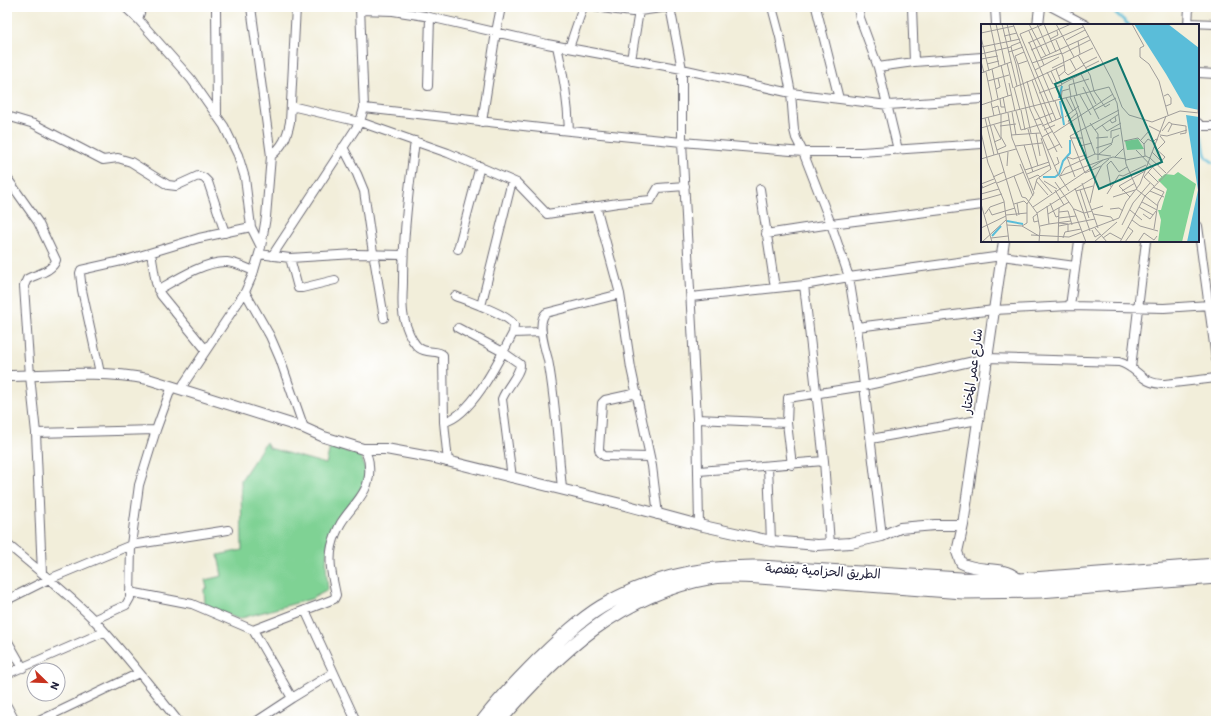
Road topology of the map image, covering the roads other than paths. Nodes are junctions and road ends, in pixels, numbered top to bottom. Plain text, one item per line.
1 (125, 7) edge
2 (142, 7) edge
3 (216, 7) edge
4 (251, 7) edge
5 (296, 7) edge
6 (426, 7) edge
7 (501, 7) edge
8 (583, 7) edge
9 (594, 7) edge
10 (669, 7) edge
11 (772, 7) edge
12 (816, 7) edge
13 (858, 7) edge
14 (912, 7) edge
15 (995, 7) edge
16 (1040, 7) edge
17 (1052, 7) edge
18 (1189, 7) edge
19 (360, 8) edge
20 (393, 9) edge
21 (639, 11) junction
22 (428, 17) junction
23 (138, 19) junction
24 (996, 24) edge
25 (1038, 24) edge
26 (1084, 24) edge
27 (1188, 24) edge
28 (1216, 24) edge
29 (496, 32) junction
30 (557, 46) junction
31 (569, 48) junction
32 (981, 57) edge
33 (631, 60) junction
34 (914, 62) junction
35 (878, 67) junction
36 (682, 69) junction
37 (1199, 73) edge
38 (1216, 74) edge
39 (428, 86) dead end
40 (791, 93) junction
41 (839, 99) junction
42 (981, 99) edge
43 (888, 105) junction
44 (291, 106) junction
45 (364, 108) junction
46 (217, 115) junction
47 (7, 116) edge
48 (360, 122) junction
49 (482, 122) junction
50 (1199, 124) edge
51 (1216, 126) edge
52 (569, 131) junction
53 (415, 141) junction
54 (682, 142) junction
55 (981, 144) edge
56 (343, 147) junction
57 (898, 150) junction
58 (803, 152) junction
59 (271, 156) junction
60 (480, 166) junction
61 (7, 178) edge
62 (512, 181) junction
63 (685, 186) junction
64 (760, 189) dead end
65 (981, 205) edge
66 (596, 206) junction
67 (831, 224) junction
68 (251, 227) junction
69 (225, 233) junction
70 (1199, 233) edge
71 (766, 234) junction
72 (1004, 242) edge
73 (1079, 242) edge
74 (1146, 242) edge
75 (458, 249) dead end
76 (260, 250) junction
77 (151, 253) junction
78 (373, 255) junction
79 (403, 255) junction
80 (272, 256) junction
81 (1002, 256) junction
82 (290, 258) junction
83 (1075, 266) junction
84 (254, 271) junction
85 (849, 277) junction
86 (335, 280) dead end
87 (804, 285) junction
88 (774, 288) junction
89 (158, 290) junction
90 (245, 292) junction
91 (620, 294) junction
92 (456, 296) dead end
93 (691, 297) junction
94 (1209, 305) junction
95 (481, 306) junction
96 (1070, 306) junction
97 (1138, 307) junction
98 (994, 310) junction
99 (384, 318) dead end
100 (857, 327) junction
101 (458, 328) dead end
102 (542, 332) junction
103 (513, 333) junction
104 (206, 350) junction
105 (503, 352) junction
106 (986, 358) junction
107 (1216, 359) edge
108 (1131, 368) junction
109 (100, 373) junction
110 (7, 376) edge
111 (30, 376) junction
112 (1216, 378) edge
113 (864, 386) junction
114 (177, 387) junction
115 (637, 393) junction
116 (816, 393) junction
117 (697, 419) junction
118 (978, 420) junction
119 (444, 422) junction
120 (787, 423) junction
121 (304, 428) junction
122 (156, 430) junction
123 (36, 433) junction
124 (871, 439) junction
125 (363, 449) junction
126 (650, 457) junction
127 (824, 461) junction
128 (448, 462) junction
129 (792, 465) junction
130 (768, 466) junction
131 (699, 471) junction
132 (512, 478) junction
133 (562, 489) junction
134 (658, 515) junction
135 (699, 525) junction
136 (963, 525) junction
137 (228, 530) dead end
138 (882, 536) junction
139 (771, 541) junction
140 (7, 544) edge
141 (830, 544) junction
142 (131, 545) junction
143 (1216, 565) edge
144 (42, 573) junction
145 (1216, 578) edge
146 (49, 579) junction
147 (1020, 580) junction
148 (130, 592) junction
149 (7, 600) edge
150 (305, 610) junction
151 (93, 620) junction
152 (253, 630) junction
153 (104, 632) junction
154 (7, 640) edge
155 (23, 668) junction
156 (139, 673) junction
157 (7, 674) edge
158 (333, 674) junction
159 (292, 698) junction
160 (7, 706) edge
161 (14, 721) edge
162 (39, 721) edge
163 (177, 721) edge
164 (256, 721) edge
165 (356, 721) edge
166 (483, 721) edge
167 (499, 721) edge

1 - 23 street
2 - 23 street
3 - 46 street
4 - 59 street
5 - 44 street
6 - 22 street
7 - 29 street
8 - 31 street
9 - 21 street
10 - 21 street
10 - 36 street
11 - 40 street
12 - 41 street
13 - 35 street
14 - 34 street
15 - 24 street
16 - 25 street
17 - 26 street
18 - 27 street
19 - 20 street
19 - 45 street
20 - 22 street
21 - 33 street
22 - 29 street
22 - 39 street
23 - 46 street
27 - 28 street
29 - 30 street
29 - 49 street
30 - 31 street
30 - 52 street
31 - 33 street
32 - 34 street
33 - 36 street
34 - 35 street
35 - 43 street
36 - 40 street
36 - 54 street
37 - 38 street
40 - 41 street
40 - 58 street
41 - 43 street
42 - 43 street
43 - 57 street
44 - 48 street
44 - 59 street
45 - 48 street
45 - 49 street
46 - 68 street
47 - 69 street
48 - 53 street
48 - 56 street
49 - 52 street
50 - 51 street
52 - 54 street
53 - 60 street
53 - 79 street
54 - 58 street
54 - 63 street
55 - 57 street
56 - 78 street
56 - 80 street
57 - 58 street
58 - 67 street
59 - 76 street
60 - 62 street
60 - 75 street
61 - 111 street
62 - 66 street
62 - 95 street
63 - 66 street
63 - 93 street
64 - 71 street
65 - 67 street
66 - 91 street
67 - 71 street
67 - 85 street
68 - 69 street
68 - 76 street
69 - 77 street
70 - 94 street
71 - 88 street
72 - 81 street, شارع عمر المختار
73 - 83 street
74 - 97 street
76 - 80 street
76 - 84 street
77 - 89 street
77 - 109 street
78 - 79 street
78 - 82 street
78 - 99 street
79 - 119 street
80 - 82 street
81 - 83 street
81 - 85 street
81 - 98 street, شارع عمر المختار
82 - 86 street
83 - 96 street
84 - 89 street
84 - 90 street
85 - 87 street
85 - 100 street
87 - 88 street
87 - 116 street
88 - 93 street
89 - 104 street
90 - 104 street
90 - 121 street
91 - 102 street
91 - 115 street
92 - 95 street
93 - 117 street
94 - 97 street
94 - 107 street
95 - 103 street
96 - 97 street
96 - 98 street
97 - 108 street
98 - 100 street
98 - 106 street, شارع عمر المختار
100 - 113 street
101 - 105 street
102 - 103 street
102 - 133 street
103 - 105 street
104 - 114 street
105 - 119 street
105 - 132 street
106 - 108 street
106 - 113 street
106 - 118 street, شارع عمر المختار
108 - 112 street
109 - 111 street
109 - 114 street
110 - 111 street
111 - 123 street
113 - 116 street
113 - 124 street
114 - 121 street
114 - 122 street
115 - 126 street
115 - 126 street
116 - 120 street
116 - 127 street
117 - 120 street
117 - 131 street
118 - 124 street
118 - 136 street, شارع عمر المختار
119 - 128 street
120 - 129 street
121 - 125 street
122 - 123 street
122 - 142 street
123 - 144 street
124 - 138 street
125 - 128 street
125 - 150 street
126 - 134 street
127 - 129 street
127 - 141 street
128 - 132 street
129 - 130 street
130 - 131 street
130 - 139 street
131 - 135 street
132 - 133 street
133 - 134 street
134 - 135 street
135 - 139 street
136 - 138 street
136 - 147 street, شارع عمر المختار
137 - 142 street
138 - 141 street
139 - 141 street
140 - 144 street
142 - 146 street
142 - 148 street
143 - 147 main road, الطريق الحزامية بقفصة
144 - 146 street
145 - 167 main road, الطريق الحزامية بقفصة
146 - 149 street
146 - 151 street
147 - 166 main road, الطريق الحزامية بقفصة
148 - 151 street
148 - 152 street
150 - 152 street
150 - 158 street
151 - 153 street
152 - 159 street
153 - 155 street
153 - 156 street
154 - 155 street
155 - 157 street
156 - 162 street
156 - 163 street
158 - 159 street
158 - 165 street
159 - 164 street
160 - 161 street

